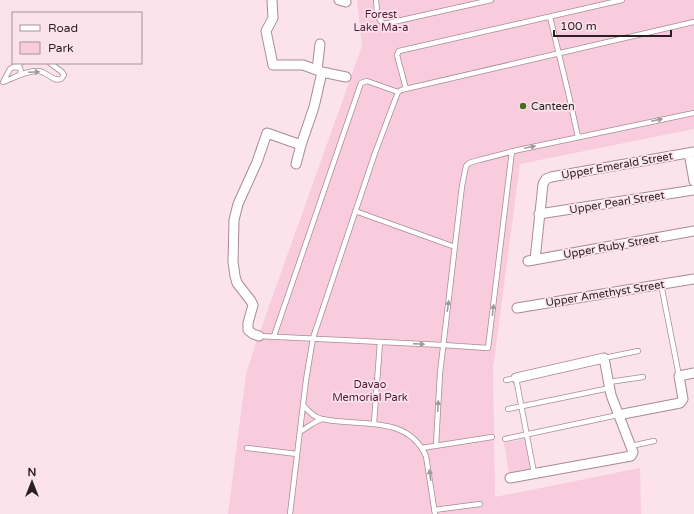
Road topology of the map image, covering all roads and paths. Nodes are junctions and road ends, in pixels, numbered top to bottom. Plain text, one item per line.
1 (272, 0) edge
2 (376, 0) edge
3 (491, 0) edge
4 (622, 0) edge
5 (550, 17) junction
6 (694, 22) edge
7 (320, 44) dead end
8 (559, 53) junction
9 (19, 64) edge
10 (51, 64) edge
11 (13, 67) junction
12 (319, 71) junction
13 (20, 75) junction
14 (346, 77) dead end
15 (1, 84) edge
16 (406, 89) junction
17 (398, 92) junction
18 (694, 113) edge
19 (578, 137) junction
20 (301, 145) junction
21 (512, 151) junction
22 (691, 153) edge
23 (296, 164) dead end
24 (694, 181) edge
25 (694, 190) edge
26 (355, 211) junction
27 (539, 214) junction
28 (694, 231) edge
29 (455, 247) junction
30 (694, 279) edge
31 (661, 284) junction
32 (517, 308) dead end
33 (259, 336) joint
34 (274, 336) junction
35 (313, 338) junction
36 (380, 342) junction
37 (443, 345) junction
38 (638, 351) dead end
39 (604, 358) junction
40 (694, 373) edge
41 (679, 376) junction
42 (643, 377) dead end
43 (516, 378) junction
44 (506, 380) dead end
45 (609, 385) junction
46 (303, 405) junction
47 (521, 407) junction
48 (508, 409) dead end
49 (618, 415) junction
50 (321, 419) junction
51 (374, 423) junction
52 (300, 432) junction
53 (526, 435) junction
54 (492, 437) dead end
55 (505, 439) dead end
56 (654, 441) dead end
57 (436, 445) junction
58 (631, 446) junction
59 (247, 448) dead end
60 (422, 448) junction
61 (297, 454) junction
62 (534, 473) junction
63 (510, 478) dead end
64 (480, 504) dead end
65 (434, 512) edge
66 (290, 514) edge

1 - 12 street
2 - 3 lane
4 - 5 lane
5 - 8 lane
5 - 16 lane
6 - 8 lane
7 - 12 street
8 - 16 lane
8 - 19 lane
9 - 11 lane
13 -> 10 lane
11 - 13 lane
11 - 15 lane
12 - 14 street
12 - 20 street
13 - 15 lane
16 - 17 lane
17 - 26 lane
17 - 34 lane
19 -> 18 lane
21 -> 19 lane
20 - 23 street
20 - 33 street
21 - 29 lane
37 -> 21 lane
22 - 24 street
22 - 27 street, Upper Emerald Street
25 - 27 street, Upper Pearl Street
26 - 29 lane
26 - 35 lane
27 - 28 street, Upper Ruby Street
37 -> 29 lane
30 - 31 street, Upper Amethyst Street
31 - 32 street, Upper Amethyst Street
31 - 41 lane
33 - 34 lane
34 - 35 lane
35 - 36 lane
35 - 46 lane
36 -> 37 lane
36 - 51 lane
57 -> 37 lane
38 - 39 lane
39 - 43 street
39 - 45 street
40 - 41 street
41 - 49 street
42 - 45 lane
43 - 44 lane
43 - 47 lane
45 - 47 lane
45 - 49 street
46 - 50 lane
46 - 52 lane
47 - 48 lane
47 - 53 lane
49 - 53 lane
49 - 58 street
50 - 51 lane
50 - 52 lane
51 - 60 lane
52 - 61 lane
53 - 55 lane
53 - 62 lane
54 - 57 lane
56 - 58 lane
57 - 60 lane
58 - 62 street
59 - 61 lane
65 -> 60 lane
61 - 66 lane
62 - 63 street
64 - 65 lane

